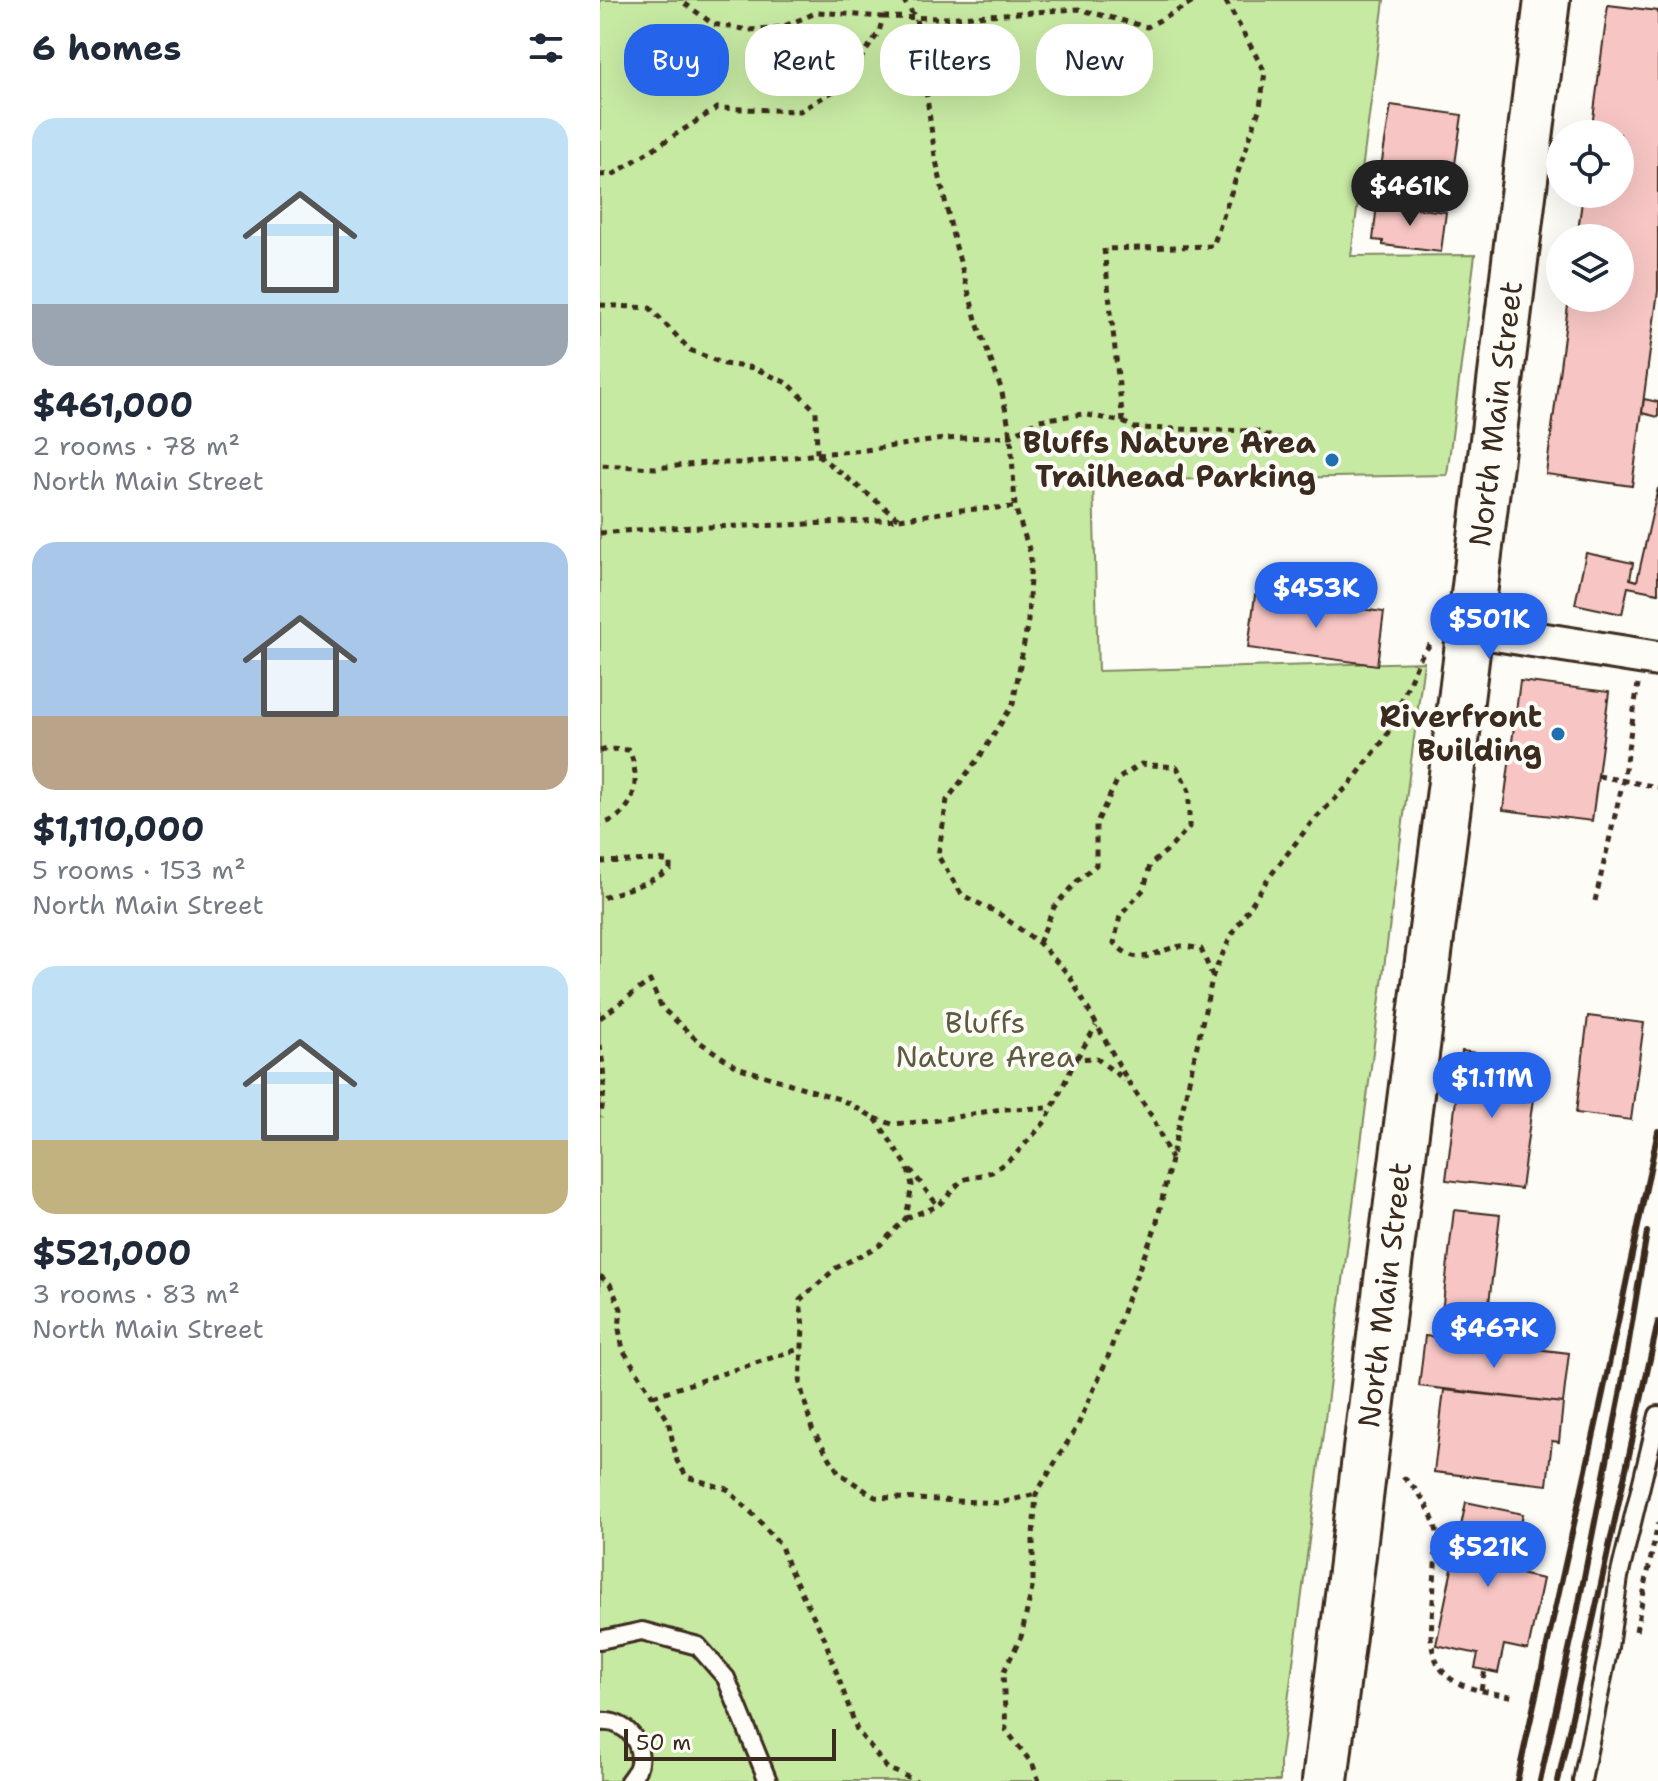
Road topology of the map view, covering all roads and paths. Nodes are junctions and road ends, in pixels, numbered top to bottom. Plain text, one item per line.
1 (680, 0) edge
2 (903, 0) edge
3 (1197, 0) edge
4 (1225, 0) edge
5 (1547, 0) edge
6 (883, 17) junction
7 (916, 18) junction
8 (600, 175) edge
9 (600, 305) edge
10 (1123, 422) junction
11 (1011, 436) junction
12 (1286, 449) dead end
13 (817, 454) junction
14 (600, 465) edge
15 (1015, 507) junction
16 (899, 519) junction
17 (600, 533) edge
18 (1470, 629) junction
19 (1649, 665) edge
20 (600, 751) edge
21 (1598, 776) dead end
22 (1623, 781) junction
23 (1658, 787) edge
24 (600, 824) edge
25 (600, 862) edge
26 (600, 899) edge
27 (1595, 901) dead end
28 (1039, 943) junction
29 (1213, 975) junction
30 (600, 1018) edge
31 (1096, 1026) junction
32 (600, 1045) edge
33 (1076, 1059) junction
34 (1129, 1083) junction
35 (1052, 1108) junction
36 (600, 1117) edge
37 (875, 1118) junction
38 (899, 1154) junction
39 (1171, 1160) junction
40 (938, 1206) junction
41 (906, 1218) junction
42 (600, 1276) edge
43 (802, 1348) junction
44 (653, 1396) junction
45 (1658, 1415) edge
46 (1403, 1477) dead end
47 (1036, 1494) junction
48 (600, 1640) edge
49 (1485, 1670) dead end
50 (1481, 1690) junction
51 (1515, 1697) dead end
52 (600, 1722) edge
53 (634, 1777) edge
54 (768, 1781) edge
55 (917, 1781) edge
56 (1039, 1781) edge
57 (1325, 1781) edge
58 (1582, 1781) edge

1 - 6 path
2 - 7 path
3 - 7 path
4 - 10 path
5 - 18 main road, North Main Street
6 - 7 path
6 - 8 path
7 - 11 path
9 - 13 path
10 - 11 path
10 - 12 path
11 - 13 path
11 - 15 path
13 - 14 path
13 - 16 path
15 - 16 path
15 - 28 path
16 - 17 path
18 - 19 street
18 - 29 path
18 - 57 main road, North Main Street
19 - 22 path
20 - 24 path
21 - 22 path
22 - 23 path
22 - 27 path
25 - 26 path
28 - 29 path
28 - 31 path
29 - 39 path
30 - 37 path
31 - 33 path
31 - 34 path
32 - 36 path
33 - 34 path
33 - 35 path
34 - 39 path
35 - 37 path
35 - 40 path
37 - 38 path
38 - 40 path
38 - 41 path
39 - 47 path
40 - 41 path
41 - 43 path
42 - 44 path
43 - 44 path
43 - 47 path
44 - 55 path
45 - 58 lane
46 - 50 path
47 - 56 path
48 - 54 lane
49 - 50 path
50 - 51 path
52 - 53 lane

